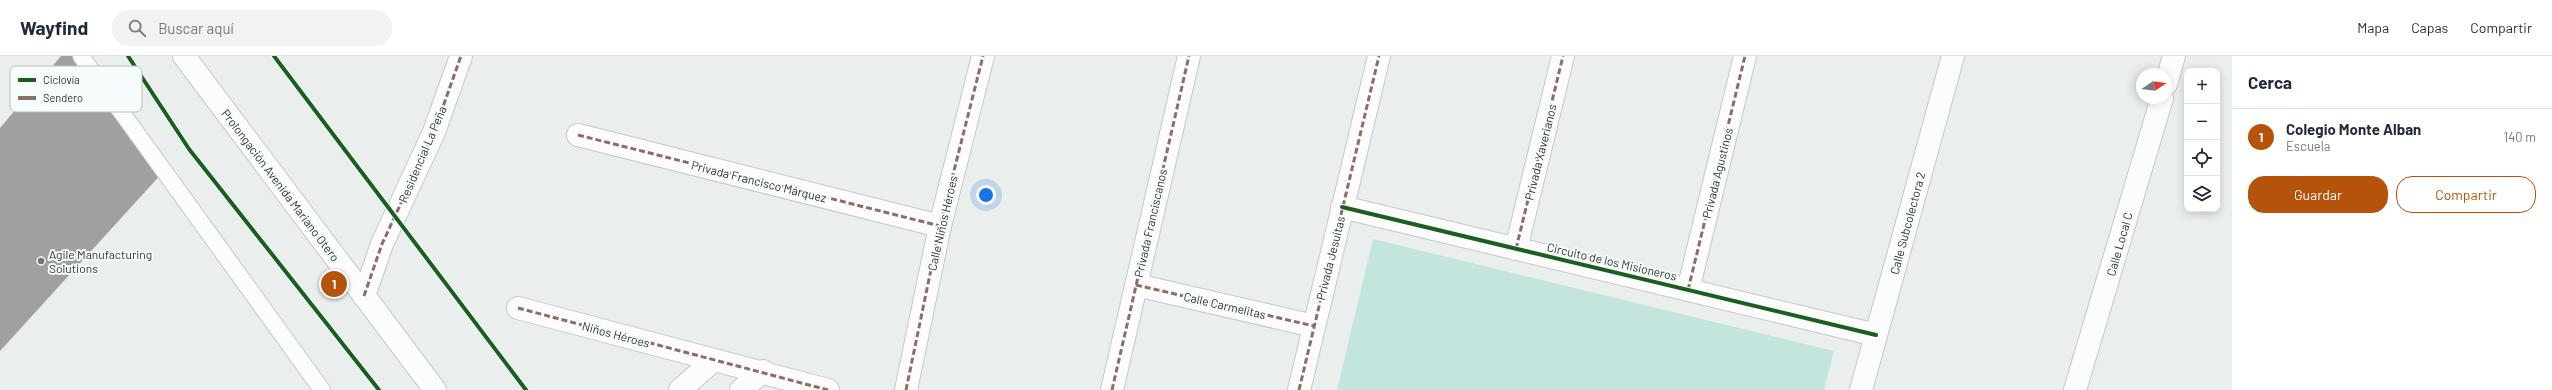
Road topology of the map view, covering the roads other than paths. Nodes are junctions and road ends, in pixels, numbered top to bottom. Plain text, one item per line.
1 (81, 56) edge
2 (184, 56) edge
3 (460, 56) edge
4 (983, 56) edge
5 (1189, 56) edge
6 (1378, 56) edge
7 (1563, 56) edge
8 (1745, 56) edge
9 (1954, 56) edge
10 (2174, 56) edge
11 (88, 66) edge
12 (2171, 68) edge
13 (2160, 104) edge
14 (121, 112) edge
15 (578, 135) dead end
16 (1342, 207) junction
17 (940, 226) junction
18 (1516, 249) junction
19 (1136, 285) junction
20 (1688, 290) junction
21 (364, 296) junction
22 (518, 308) dead end
23 (1314, 326) junction
24 (1876, 334) junction
25 (714, 360) junction
26 (763, 371) junction
27 (322, 390) edge
28 (435, 390) edge
29 (680, 390) edge
30 (741, 390) edge
31 (828, 390) edge
32 (906, 390) edge
33 (1112, 390) edge
34 (1299, 390) edge
35 (1861, 390) edge
36 (2076, 390) edge

1 - 11 lane
2 - 21 street, Prolongación Avenida Mariano Otero
3 - 21 street, Residencial La Peña
4 - 17 street, Calle Niños Héroes
5 - 19 street, Privada Franciscanos
6 - 16 street, Privada Jesuitas
7 - 18 street, Privada Xaverianos
8 - 20 street, Privada Agustinos
9 - 24 street, Calle Subcolectora 2
10 - 12 street
13 - 36 street, Calle Local C
14 - 27 lane
15 - 17 street, Privada Francisco Márquez
16 - 18 street, Circuito de los Misioneros
16 - 23 street, Privada Jesuitas
17 - 32 street, Calle Niños Héroes
18 - 20 street, Circuito de los Misioneros
19 - 23 street, Calle Carmelitas
19 - 33 street, Privada Franciscanos
20 - 24 street, Circuito de los Misioneros
21 - 28 street, Prolongación Avenida Mariano Otero
22 - 25 street, Niños Héroes
23 - 34 street, Privada Jesuitas
24 - 35 street, Calle Subcolectora 2
25 - 26 street
25 - 29 street
26 - 30 street
26 - 31 street

